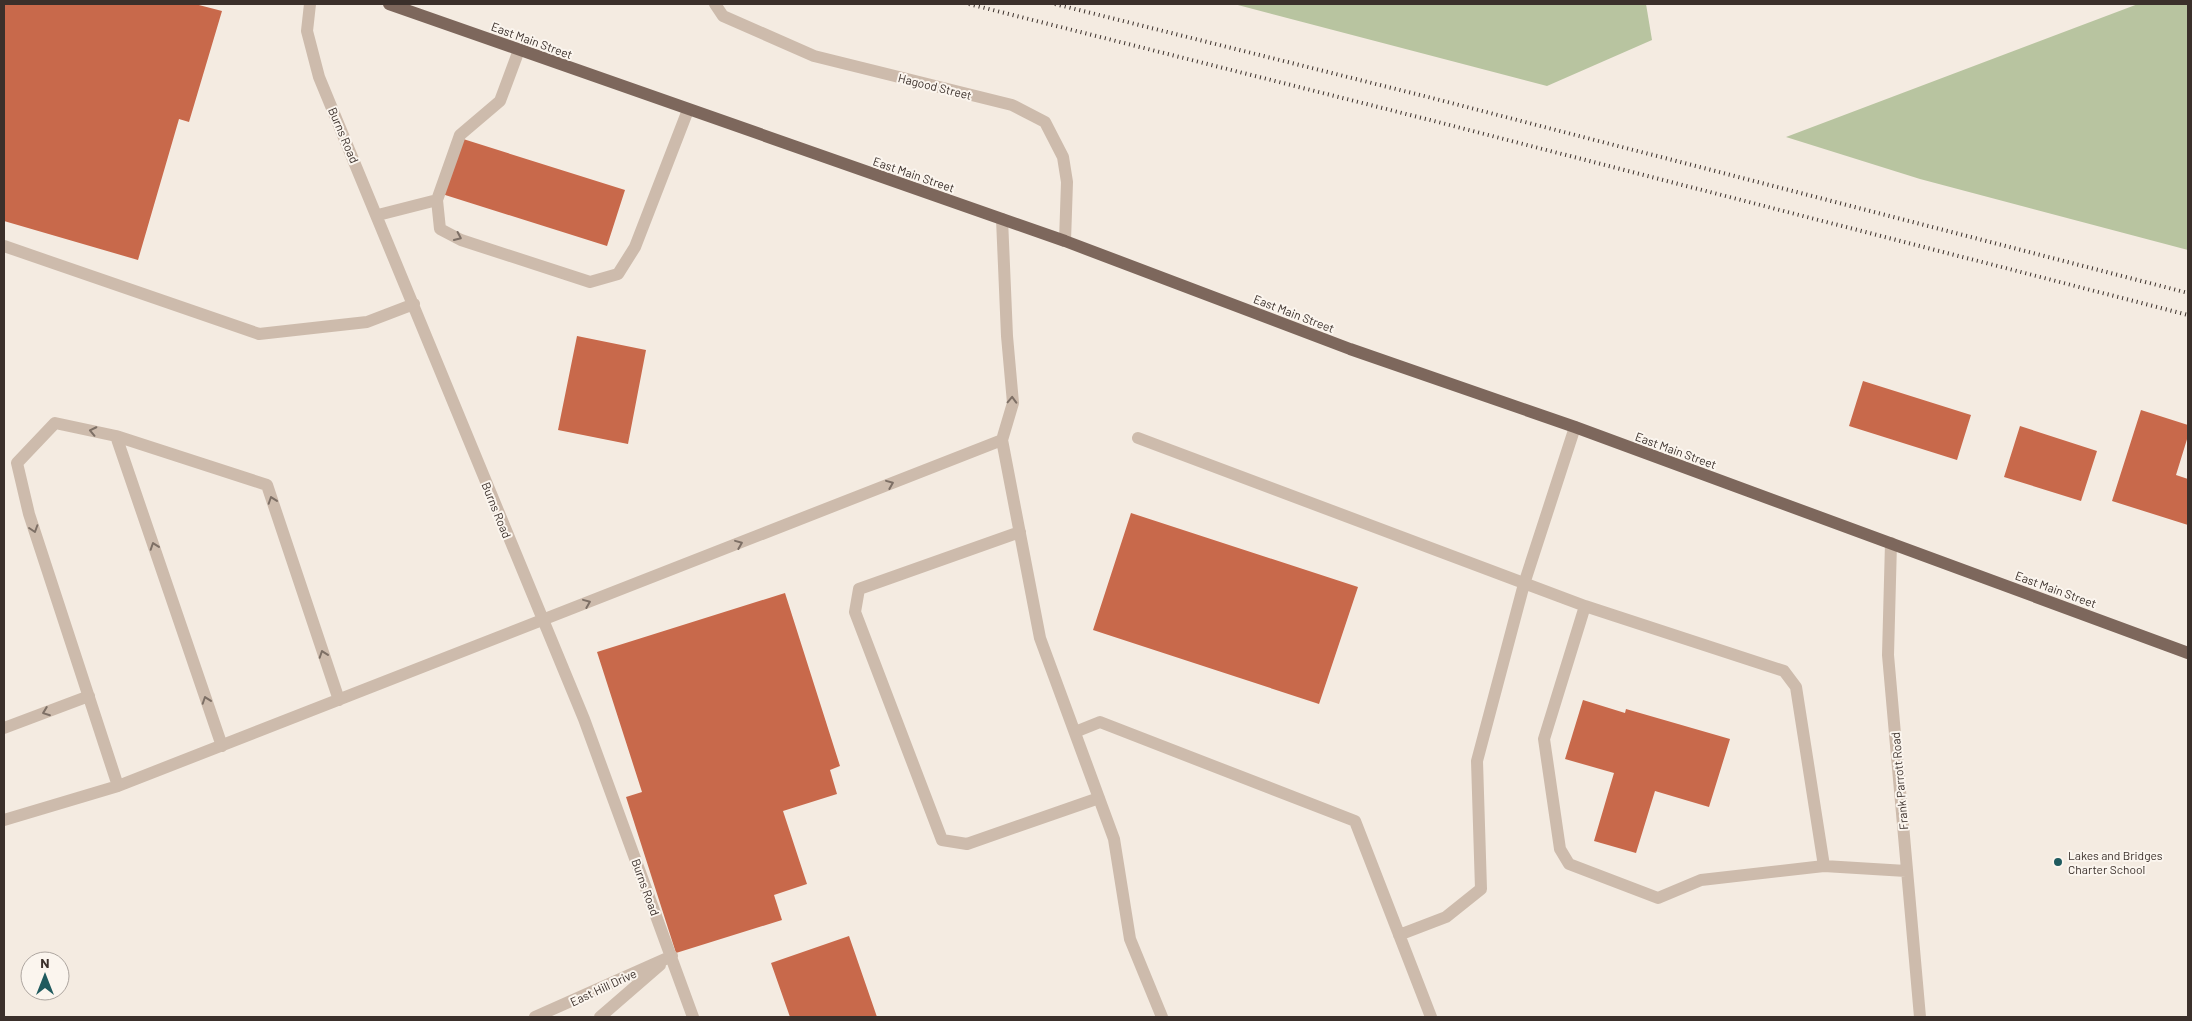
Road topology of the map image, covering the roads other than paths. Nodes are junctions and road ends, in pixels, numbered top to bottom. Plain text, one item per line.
1 (310, 4) edge
2 (389, 4) edge
3 (715, 4) edge
4 (519, 50) junction
5 (688, 110) junction
6 (437, 200) junction
7 (378, 215) junction
8 (1002, 219) junction
9 (1065, 241) junction
10 (4, 246) edge
11 (414, 304) junction
12 (1575, 427) junction
13 (116, 436) junction
14 (1138, 438) dead end
15 (1002, 440) junction
16 (1020, 532) junction
17 (1891, 543) junction
18 (1524, 584) junction
19 (1585, 606) junction
20 (542, 621) junction
21 (2188, 653) edge
22 (89, 696) junction
23 (339, 700) junction
24 (4, 728) edge
25 (1075, 732) junction
26 (222, 746) junction
27 (118, 786) junction
28 (1099, 798) junction
29 (4, 821) edge
30 (1824, 866) junction
31 (1906, 871) junction
32 (1399, 935) junction
33 (672, 956) junction
34 (535, 1017) edge
35 (600, 1017) edge
36 (693, 1017) edge
37 (1162, 1017) edge
38 (1431, 1017) edge
39 (1920, 1017) edge

1 - 7 street, Burns Road
2 - 4 main road, East Main Street
3 - 9 street, Hagood Street
4 - 5 main road, East Main Street
4 - 6 street
6 -> 5 street
5 - 8 main road, East Main Street
6 - 7 street
7 - 11 street, Burns Road
8 - 9 main road, East Main Street
15 -> 8 street
9 - 12 main road, East Main Street
10 - 11 street
11 - 20 street, Burns Road
12 - 17 main road, East Main Street
12 - 18 street
13 -> 22 street
23 -> 13 street
26 -> 13 street
14 - 18 street
15 - 16 street
20 -> 15 street
16 - 25 street
16 - 28 street
17 - 21 main road, East Main Street
17 - 31 street, Frank Parrott Road
18 - 19 street
18 - 32 street
19 - 30 street
19 - 30 street
20 - 23 street
20 - 33 street, Burns Road
22 -> 24 street
22 - 27 street
23 - 26 street
25 - 28 street
25 - 32 street
26 - 27 street
27 - 29 street
28 - 37 street
30 - 31 street
31 - 39 street, Frank Parrott Road
32 - 38 street
33 - 34 street, East Hill Drive
33 - 35 street
33 - 36 street, Burns Road

